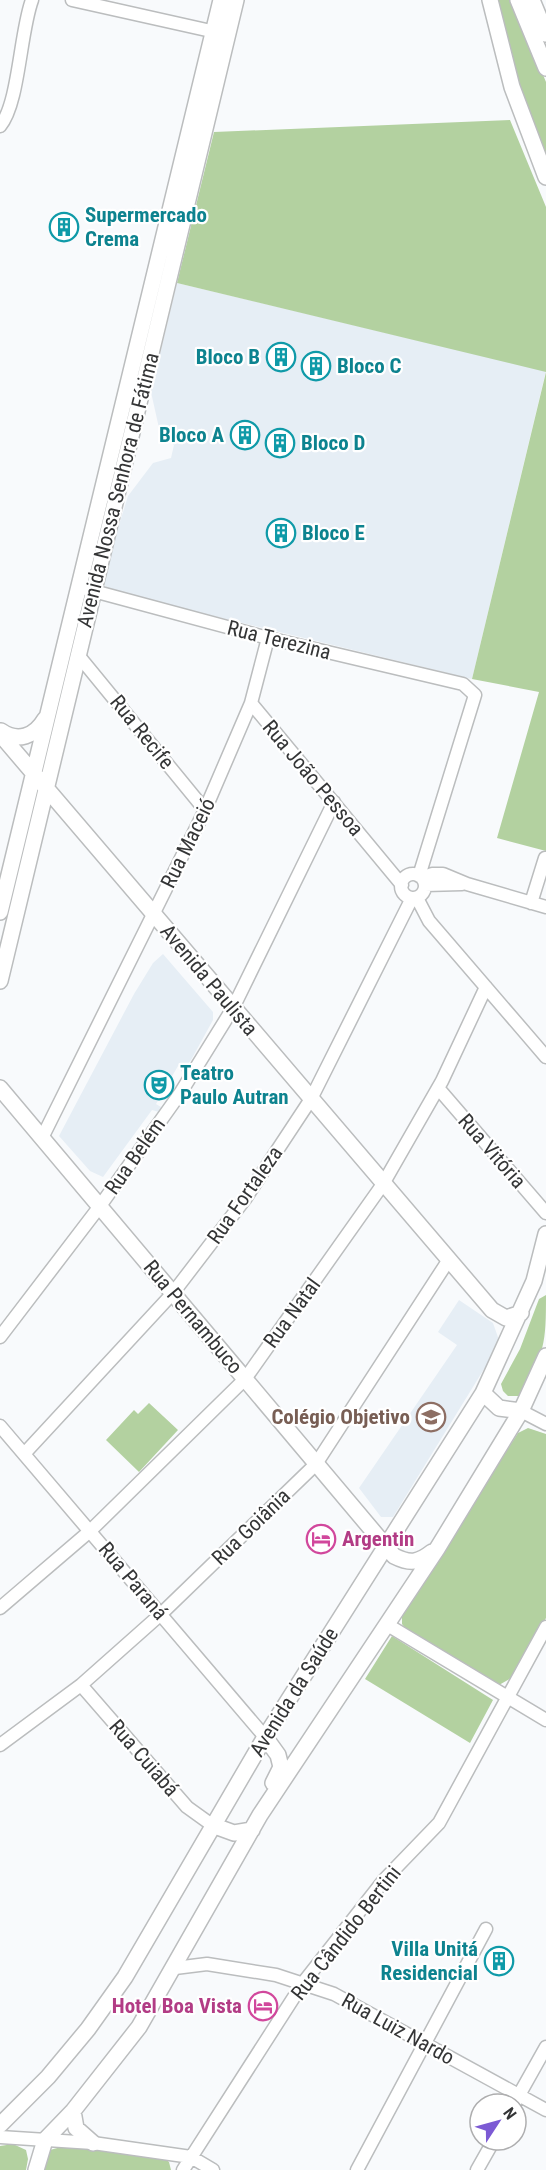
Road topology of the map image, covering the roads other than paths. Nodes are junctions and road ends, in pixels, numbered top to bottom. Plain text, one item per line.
1 (23, 0) edge
2 (32, 0) edge
3 (72, 0) edge
4 (221, 0) edge
5 (236, 0) edge
6 (490, 0) edge
7 (518, 0) edge
8 (532, 0) edge
9 (26, 15) junction
10 (221, 33) junction
11 (546, 34) edge
12 (546, 68) edge
13 (0, 126) edge
14 (546, 177) edge
15 (87, 590) junction
16 (268, 638) junction
17 (78, 655) junction
18 (475, 695) joint
19 (251, 703) junction
20 (48, 713) junction
21 (0, 732) edge
22 (34, 773) junction
23 (46, 788) junction
24 (334, 802) junction
25 (205, 810) junction
26 (545, 858) edge
27 (415, 885) junction
28 (531, 903) junction
29 (546, 907) edge
30 (0, 912) edge
31 (153, 914) junction
32 (0, 981) edge
33 (486, 987) junction
34 (233, 1008) junction
35 (546, 1056) edge
36 (0, 1088) edge
37 (438, 1088) junction
38 (310, 1099) junction
39 (42, 1138) junction
40 (383, 1184) junction
41 (100, 1206) junction
42 (546, 1213) edge
43 (546, 1234) edge
44 (448, 1261) junction
45 (540, 1279) edge
46 (173, 1293) junction
47 (521, 1313) junction
48 (0, 1338) edge
49 (546, 1356) edge
50 (245, 1379) junction
51 (483, 1393) junction
52 (521, 1411) junction
53 (546, 1424) edge
54 (0, 1426) edge
55 (24, 1454) junction
56 (316, 1464) junction
57 (90, 1531) junction
58 (386, 1547) junction
59 (437, 1549) junction
60 (2, 1603) edge
61 (161, 1614) junction
62 (386, 1624) junction
63 (546, 1627) edge
64 (81, 1685) junction
65 (507, 1696) junction
66 (546, 1719) edge
67 (264, 1737) junction
68 (0, 1745) edge
69 (260, 1815) junction
70 (212, 1825) junction
71 (252, 1830) junction
72 (486, 1929) dead end
73 (188, 1944) junction
74 (207, 1964) junction
75 (175, 1968) junction
76 (303, 1983) junction
77 (425, 2043) junction
78 (546, 2047) edge
79 (504, 2092) edge
80 (521, 2092) edge
81 (528, 2104) edge
82 (546, 2110) edge
83 (73, 2111) junction
84 (0, 2125) edge
85 (0, 2137) edge
86 (45, 2140) junction
87 (93, 2143) junction
88 (487, 2152) edge
89 (191, 2157) junction
90 (36, 2170) edge
91 (183, 2170) edge
92 (213, 2170) edge
93 (357, 2170) edge
94 (477, 2170) edge

1 - 9 street
2 - 9 street
3 - 10 street
4 - 10 main road, Avenida Nossa Senhora de Fátima
5 - 10 main road, Avenida Nossa Senhora de Fátima
6 - 14 main road
7 - 12 main road
8 - 11 main road
9 - 13 street
10 - 15 main road, Avenida Nossa Senhora de Fátima
15 - 16 street, Rua Terezina
15 - 17 main road, Avenida Nossa Senhora de Fátima
15 - 20 main road, Avenida Nossa Senhora de Fátima
16 - 18 street, Rua Terezina
16 - 19 street, Rua Maceió
17 - 23 main road, Avenida Nossa Senhora de Fátima
17 - 25 street, Rua Recife
18 - 27 street, Rua Fortaleza
19 - 24 street, Rua João Pessoa
19 - 25 street, Rua Maceió
20 - 21 main road
20 - 22 main road, Avenida Nossa Senhora de Fátima
21 - 22 main road, Avenida Paulista
22 - 23 main road, Avenida Paulista
22 - 30 main road, Avenida Nossa Senhora de Fátima
23 - 31 main road, Avenida Paulista
23 - 32 main road, Avenida Nossa Senhora de Fátima
24 - 27 street, Rua João Pessoa
24 - 34 street, Rua Belém
25 - 31 street, Rua Maceió
26 - 28 street
27 - 28 street
27 - 33 street, Rua João Pessoa
27 - 38 street, Rua Fortaleza
28 - 29 street
31 - 34 main road, Avenida Paulista
31 - 39 street, Rua Maceió
33 - 35 street, Rua João Pessoa
33 - 37 street, Rua Natal
34 - 38 main road, Avenida Paulista
34 - 41 street, Rua Belém
36 - 39 main road, Rua Pernambuco
37 - 40 street, Rua Natal
37 - 42 street, Rua Vitória
38 - 40 main road, Avenida Paulista
38 - 46 street, Rua Fortaleza
39 - 41 main road, Rua Pernambuco
40 - 44 main road, Avenida Paulista
40 - 50 street, Rua Natal
41 - 46 main road, Rua Pernambuco
41 - 48 street, Rua Belém
43 - 45 main road, Avenida da Saúde
44 - 47 main road, Avenida Paulista
44 - 56 street, Rua Goiânia
45 - 47 main road, Avenida da Saúde
46 - 50 main road, Rua Pernambuco
46 - 55 street, Rua Fortaleza
47 - 51 main road, Avenida da Saúde
49 - 52 main road, Avenida da Saúde
50 - 56 main road, Rua Pernambuco
50 - 57 street, Rua Natal
51 - 52 main road
51 - 58 main road, Avenida da Saúde
52 - 53 street
52 - 59 main road, Avenida da Saúde
54 - 55 street, Rua Paraná
55 - 57 street, Rua Paraná
56 - 58 main road, Rua Pernambuco
56 - 61 street, Rua Goiânia
57 - 60 street, Rua Natal
57 - 61 street, Rua Paraná
58 - 59 main road, Rua Pernambuco
58 - 67 main road, Avenida da Saúde
59 - 62 main road, Avenida da Saúde
61 - 64 street, Rua Goiânia
61 - 67 street, Rua Paraná
62 - 65 street
62 - 69 main road, Avenida da Saúde
63 - 65 street, Rua Cândido Bertini
64 - 68 street, Rua Goiânia
64 - 70 street, Rua Cuiabá
65 - 66 street
65 - 76 street, Rua Cândido Bertini
67 - 69 main road
67 - 70 main road, Avenida da Saúde
69 - 71 main road, Avenida da Saúde
70 - 71 main road
70 - 84 main road, Avenida da Saúde
71 - 73 main road, Avenida da Saúde
72 - 77 street
73 - 74 street
73 - 75 main road, Avenida da Saúde
74 - 75 street, Rua Luiz Nardo
74 - 76 street, Rua Luiz Nardo
75 - 83 main road, Avenida da Saúde
76 - 77 street, Rua Luiz Nardo
76 - 89 street, Rua Cândido Bertini
77 - 79 street, Rua Luiz Nardo
77 - 93 street
78 - 80 street
81 - 82 street, Rua Luiz Nardo
83 - 86 main road, Avenida da Saúde
83 - 87 main road
85 - 86 street
86 - 87 street
86 - 90 main road, Avenida da Saúde
87 - 89 street
88 - 94 street
89 - 91 street, Rua Cândido Bertini
89 - 92 street

